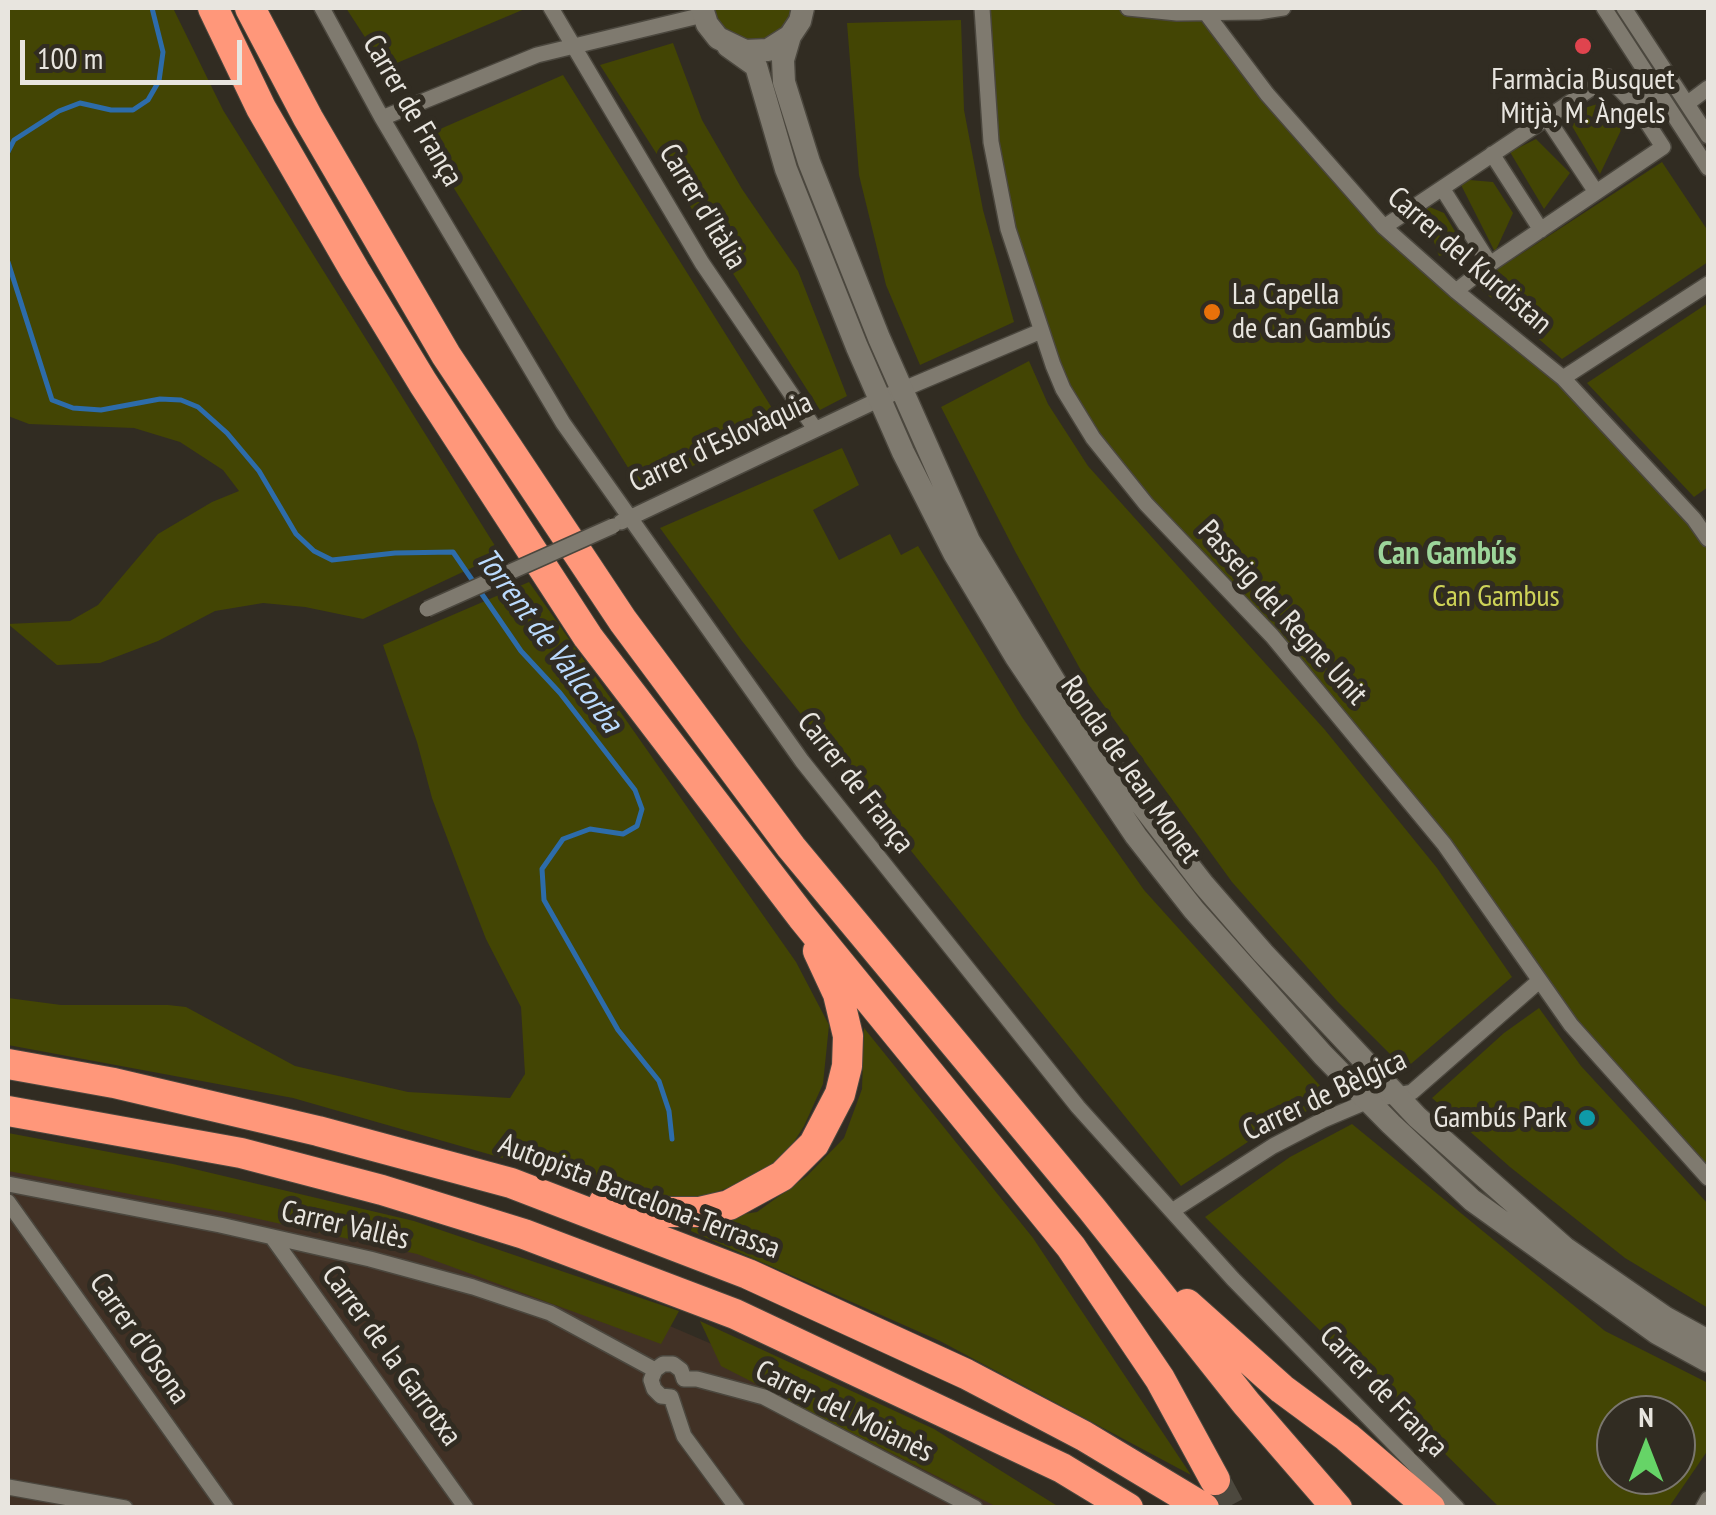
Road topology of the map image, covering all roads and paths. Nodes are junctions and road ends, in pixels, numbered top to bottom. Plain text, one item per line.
1 (212, 8) edge
2 (250, 8) edge
3 (322, 8) edge
4 (551, 8) edge
5 (803, 8) edge
6 (982, 8) edge
7 (1128, 8) edge
8 (1283, 8) edge
9 (1604, 8) edge
10 (1624, 8) edge
11 (702, 11) edge
12 (1206, 13) junction
13 (790, 36) junction
14 (573, 45) junction
15 (728, 46) junction
16 (1708, 88) edge
17 (1660, 92) junction
18 (1688, 103) junction
19 (1637, 106) junction
20 (382, 118) junction
21 (1547, 118) junction
22 (1708, 136) edge
23 (1492, 154) junction
24 (1708, 168) edge
25 (1442, 188) junction
26 (1596, 192) junction
27 (1384, 226) junction
28 (1541, 230) junction
29 (1490, 264) junction
30 (1708, 284) edge
31 (1456, 291) junction
32 (1041, 330) junction
33 (1563, 378) junction
34 (891, 394) junction
35 (815, 429) junction
36 (1708, 509) edge
37 (1694, 519) junction
38 (621, 522) junction
39 (1708, 540) edge
40 (427, 608) dead end
41 (802, 916) junction
42 (1540, 981) junction
43 (8, 1064) edge
44 (1396, 1095) junction
45 (1368, 1101) junction
46 (8, 1111) edge
47 (1708, 1178) edge
48 (511, 1183) junction
49 (8, 1184) edge
50 (8, 1202) edge
51 (1092, 1209) junction
52 (1172, 1211) junction
53 (272, 1237) junction
54 (1708, 1341) edge
55 (1708, 1362) edge
56 (654, 1370) junction
57 (684, 1379) junction
58 (671, 1397) junction
59 (946, 1412) junction
60 (8, 1487) edge
61 (1210, 1494) edge
62 (1708, 1499) edge
63 (125, 1508) edge
64 (226, 1508) edge
65 (466, 1508) edge
66 (736, 1508) edge
67 (975, 1508) edge
68 (1087, 1508) edge
69 (1128, 1508) edge
70 (1338, 1508) edge
71 (1430, 1508) edge
72 (1457, 1508) edge
73 (1703, 1508) edge

1 - 41 highway
2 - 51 highway
3 - 20 street, Carrer de França
4 - 14 street, Carrer d'Itàlia
5 - 13 street, Ronda de Jean Monet
6 - 32 street, Passeig del Regne Unit
7 - 12 street
8 - 12 street
9 - 17 street
10 - 18 street
11 - 14 street
11 - 15 street, Ronda de Jean Monet
12 - 27 street, Carrer del Kurdistan
13 - 15 street
13 - 34 street, Ronda de Jean Monet
14 - 20 street
14 - 35 street, Carrer d'Itàlia
15 - 34 street, Ronda de Jean Monet
16 - 18 street
17 - 19 street
17 - 24 street
18 - 22 street
19 - 21 street
19 - 26 street
20 - 38 street, Carrer de França
21 - 23 street
21 - 26 street
23 - 25 street
23 - 28 street
25 - 27 street
25 - 29 street
26 - 28 street
27 - 31 street, Carrer del Kurdistan
28 - 29 street
29 - 31 street
30 - 33 street
31 - 33 street, Carrer del Kurdistan
32 - 34 street, Carrer d'Eslovàquia
32 - 42 street, Passeig del Regne Unit
33 - 37 street, Carrer del Kurdistan
34 - 35 street, Carrer d'Eslovàquia
34 - 44 street, Ronda de Jean Monet
34 - 45 street, Ronda de Jean Monet
35 - 38 street, Carrer d'Eslovàquia
36 - 37 street
37 - 39 street, Carrer del Kurdistan
38 - 40 street, Carrer d'Eslovàquia, bridge
38 - 52 street, Carrer de França
41 - 48 highway
41 - 61 highway
42 - 44 street, Carrer de Bèlgica
42 - 47 street, Passeig del Regne Unit
43 - 48 highway, Autopista Barcelona-Terrassa
44 - 45 street, Carrer de Bèlgica
44 - 54 street, Ronda de Jean Monet
45 - 52 street, Carrer de Bèlgica
45 - 55 street, Ronda de Jean Monet
46 - 59 highway
48 - 61 highway, Autopista Barcelona-Terrassa
49 - 53 street, Carrer Vallès
50 - 64 street, Carrer d'Osona
51 - 70 highway
51 - 71 highway
52 - 72 street, Carrer de França
53 - 56 street, Carrer Vallès
53 - 65 street, Carrer de la Garrotxa
56 - 57 street
56 - 58 street
57 - 58 street
57 - 67 street, Carrer del Moianès
58 - 66 street
59 - 68 highway
59 - 69 highway
60 - 63 street
62 - 73 street

